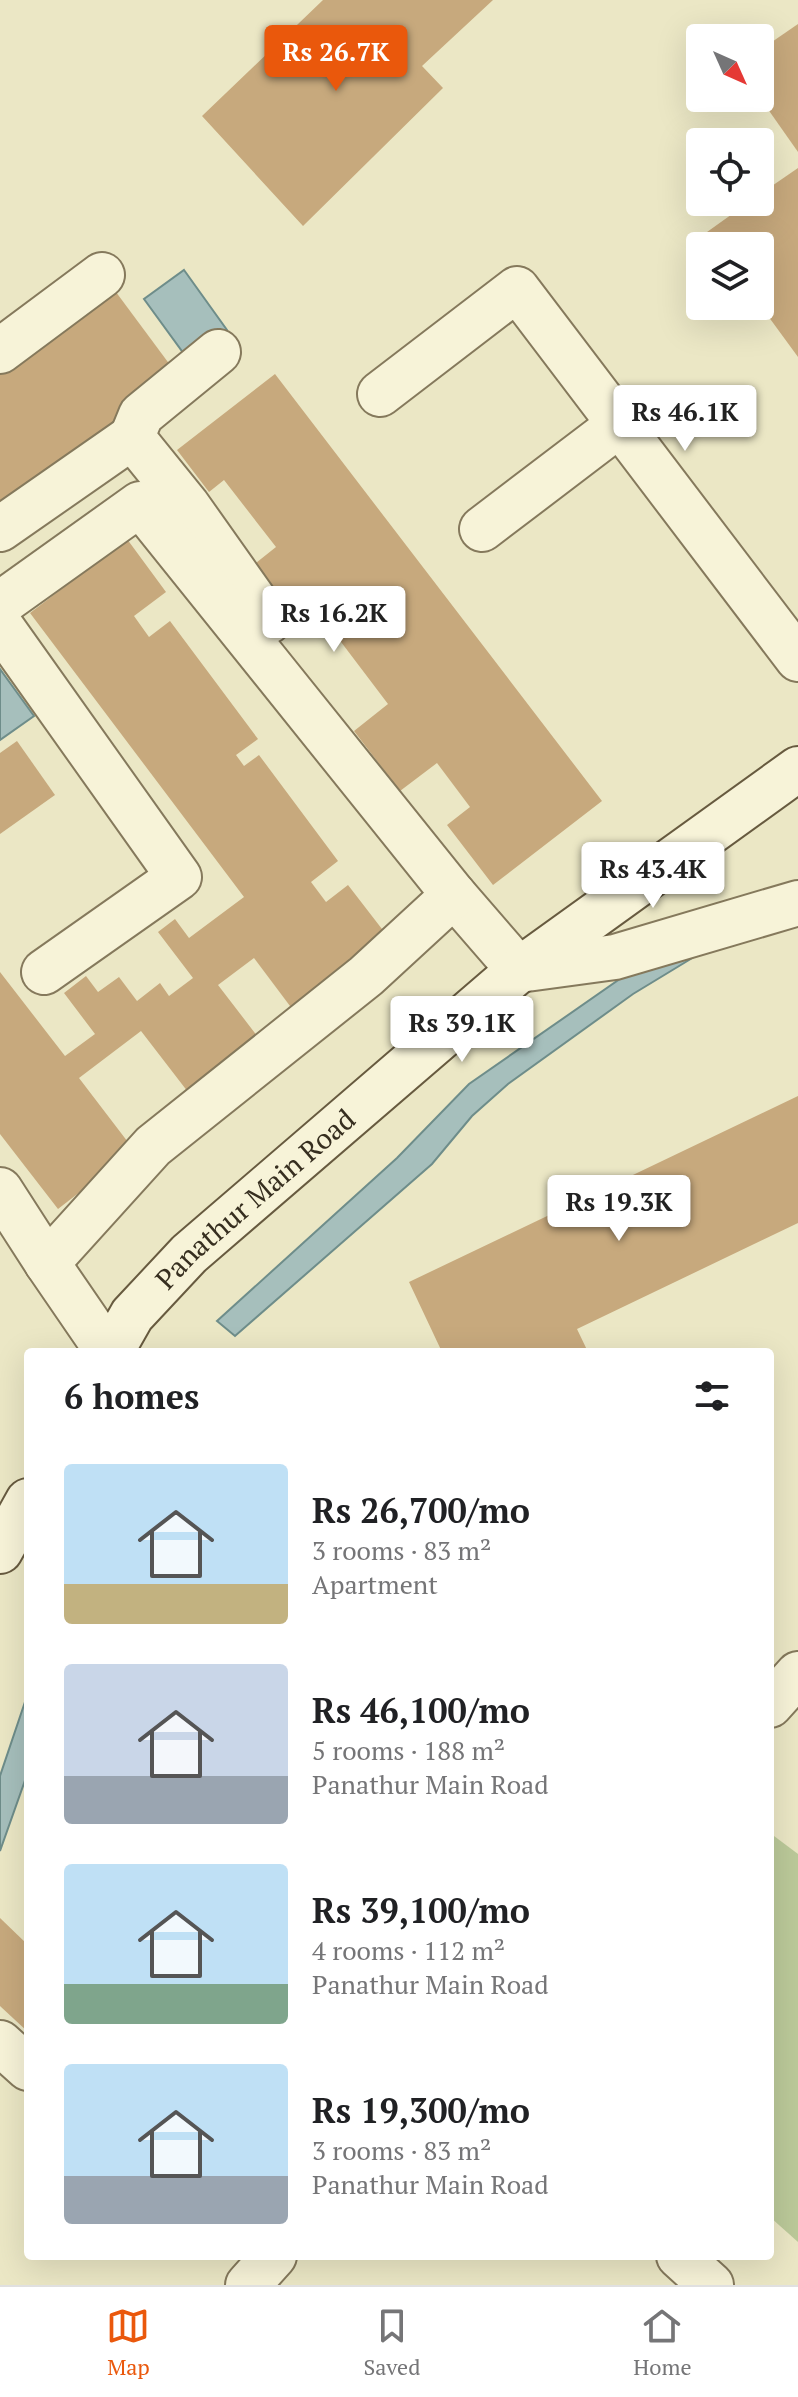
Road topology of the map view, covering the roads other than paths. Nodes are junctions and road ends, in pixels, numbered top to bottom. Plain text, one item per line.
1 (102, 275) dead end
2 (0, 351) edge
3 (218, 352) dead end
4 (380, 394) dead end
5 (620, 424) junction
6 (132, 437) junction
7 (0, 529) edge
8 (482, 529) dead end
9 (0, 604) edge
10 (0, 625) edge
11 (798, 659) edge
12 (798, 769) edge
13 (454, 895) junction
14 (798, 903) edge
15 (527, 964) junction
16 (44, 972) dead end
17 (0, 1190) edge
18 (47, 1263) junction
19 (107, 1348) edge
20 (112, 1348) edge
21 (24, 1508) edge
22 (0, 1551) edge
23 (798, 1674) edge
24 (774, 1700) edge
25 (0, 2043) edge
26 (24, 2064) edge
27 (683, 2260) edge
28 (711, 2285) edge

1 - 2 street
3 - 6 street
4 - 5 street
5 - 8 street
5 - 11 street
6 - 7 street
6 - 15 street
9 - 13 street
10 - 16 street
12 - 15 street, Panathur Main Road
13 - 15 street
13 - 18 street
14 - 15 street
15 - 20 street, Panathur Main Road
17 - 18 street
18 - 19 street
21 - 22 street
23 - 24 street
25 - 26 street
27 - 28 street

